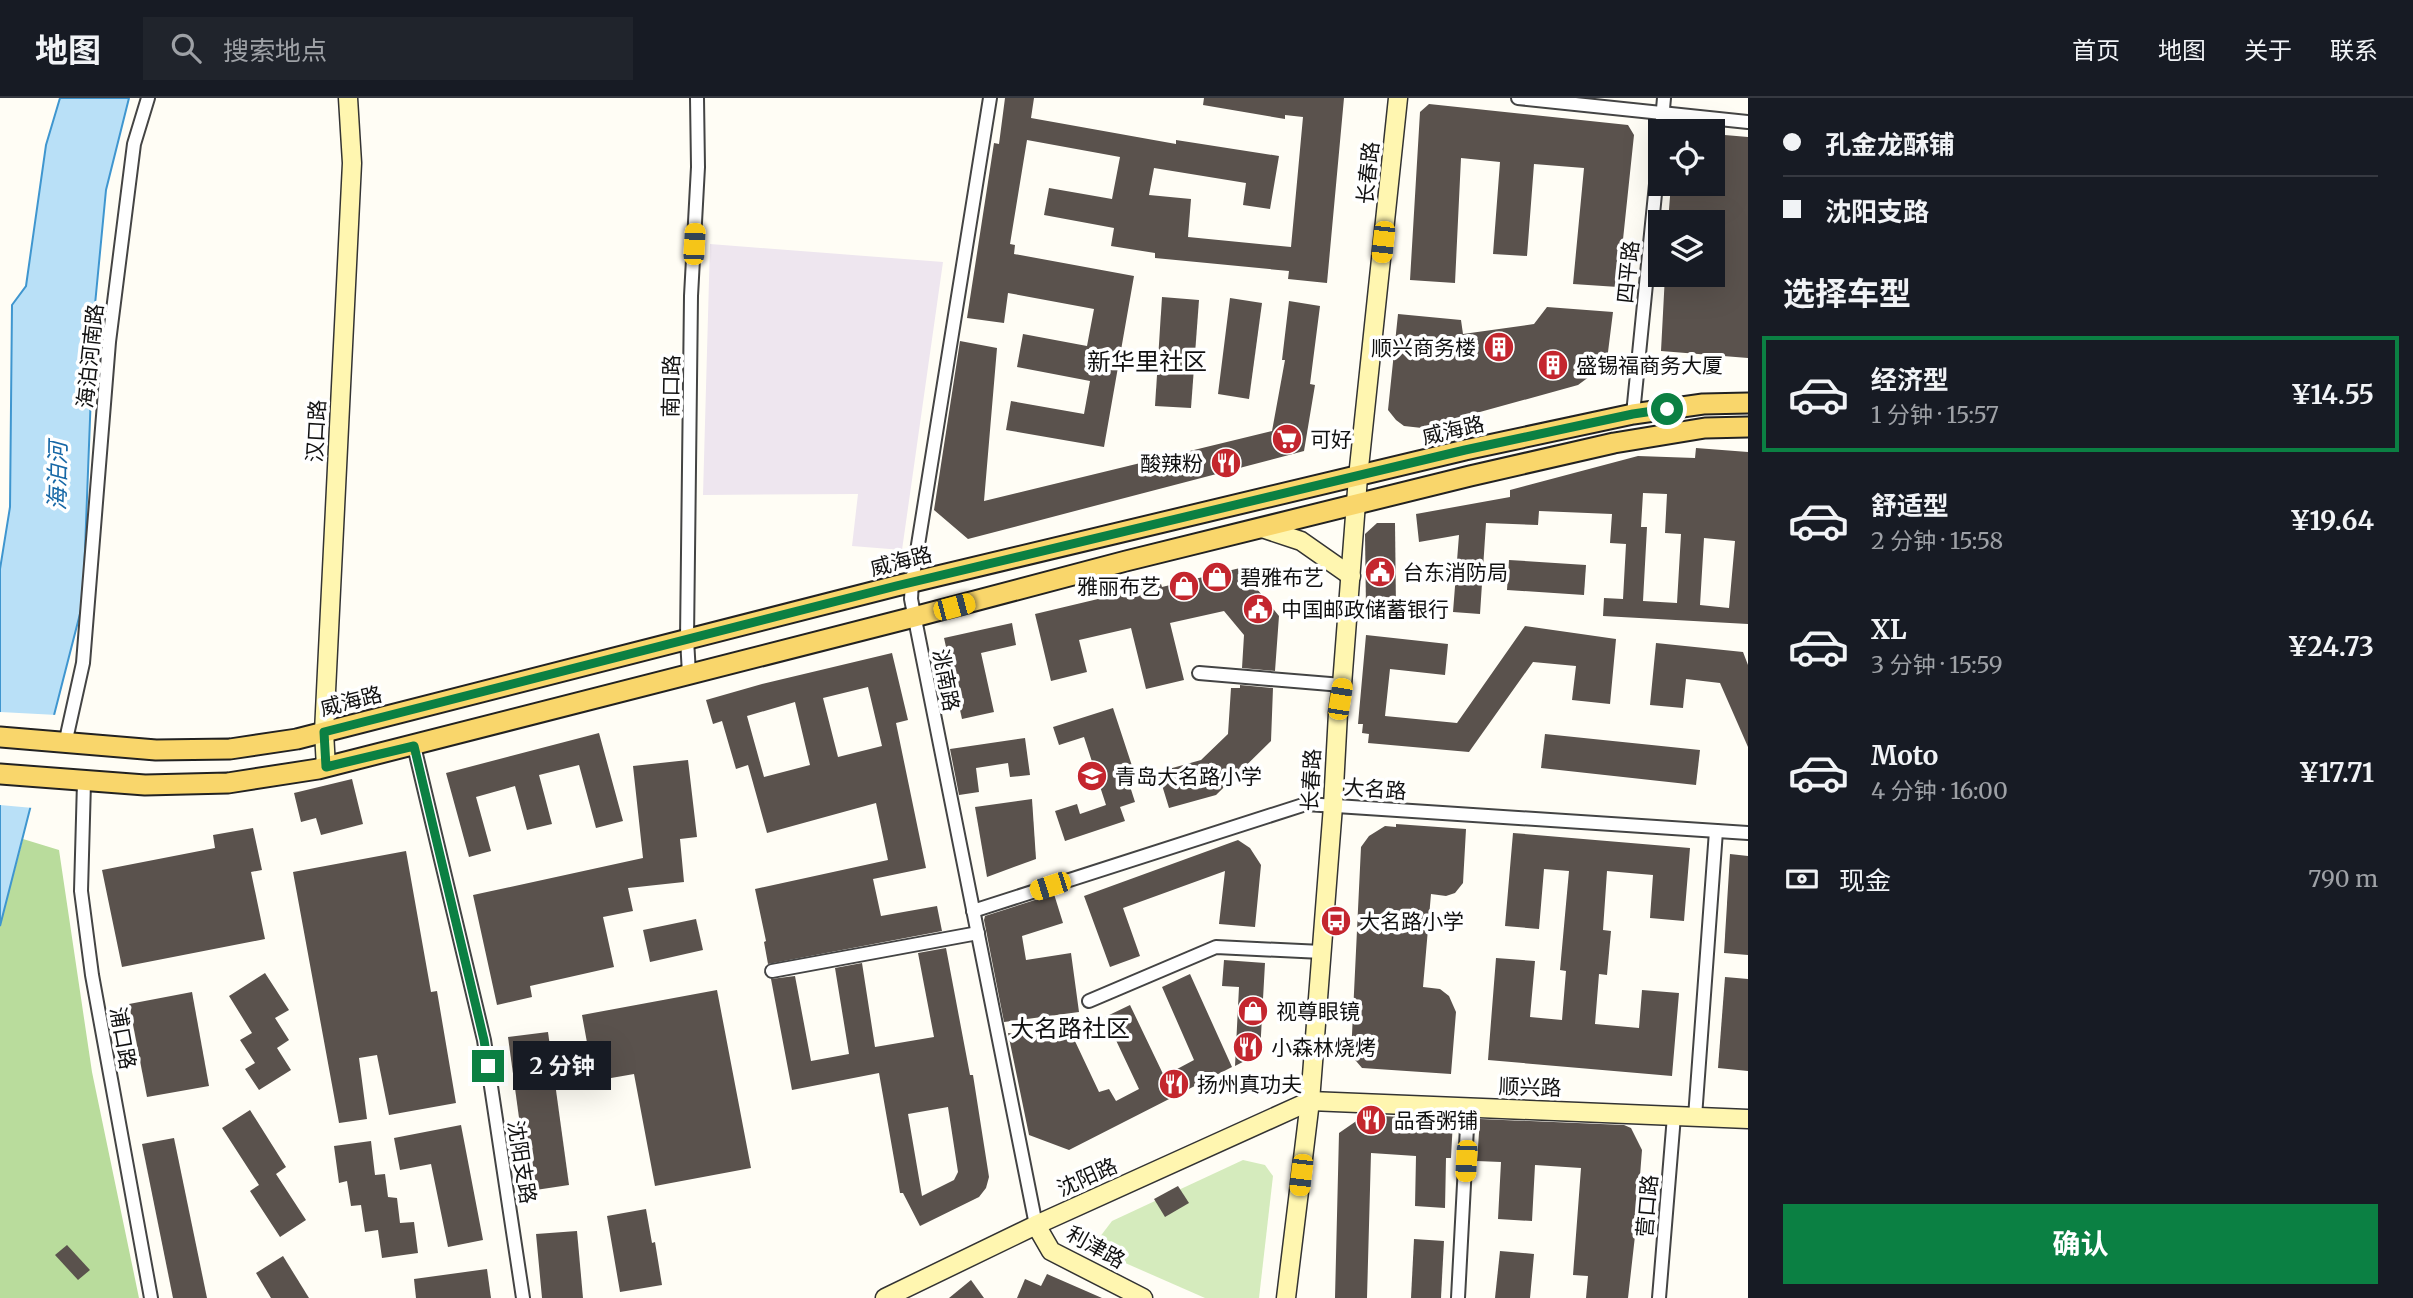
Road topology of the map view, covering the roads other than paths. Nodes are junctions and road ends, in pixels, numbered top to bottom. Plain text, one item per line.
1 (148, 98) edge
2 (348, 98) edge
3 (697, 98) edge
4 (989, 98) edge
5 (1398, 98) edge
6 (1518, 98) edge
7 (1664, 98) edge
8 (1663, 113) junction
9 (1662, 119) edge
10 (1748, 122) edge
11 (1655, 196) edge
12 (1748, 402) edge
13 (1633, 414) junction
14 (1748, 427) edge
15 (1358, 477) junction
16 (1356, 505) junction
17 (1262, 528) junction
18 (1350, 576) junction
19 (912, 582) junction
20 (914, 617) junction
21 (687, 639) junction
22 (1199, 673) dead end
23 (689, 674) junction
24 (1342, 685) junction
25 (324, 732) junction
26 (0, 737) edge
27 (65, 744) junction
28 (414, 746) junction
29 (326, 767) junction
30 (0, 774) edge
31 (84, 782) junction
32 (1333, 806) junction
33 (1716, 831) junction
34 (1748, 833) edge
35 (973, 911) junction
36 (978, 933) junction
37 (1322, 953) junction
38 (772, 971) dead end
39 (1089, 1001) dead end
40 (1310, 1101) junction
41 (1468, 1108) junction
42 (1674, 1116) junction
43 (1695, 1117) junction
44 (1748, 1119) edge
45 (1036, 1225) junction
46 (151, 1298) edge
47 (523, 1298) edge
48 (885, 1298) edge
49 (1143, 1298) edge
50 (1286, 1298) edge
51 (1458, 1298) edge
52 (1659, 1298) edge

1 - 27 street, 海泊河南路
2 - 25 main road, 汉口路
3 - 21 street, 南口路
4 - 19 street, 洮南路
5 - 15 main road, 长春路
6 - 8 street
7 - 8 street, 四平路
8 - 9 street, 四平路
8 - 10 street
11 - 13 street, 四平路
12 - 13 main road, 威海路
13 - 15 main road, 威海路
14 - 16 main road
15 - 16 main road, 长春路
15 - 19 main road, 威海路
16 - 17 main road
16 - 18 main road, 长春路
17 - 18 main road
17 - 20 main road
18 - 24 main road, 长春路
19 - 20 street, 洮南路
19 - 21 main road, 威海路
20 - 23 main road
20 - 35 street, 洮南路
21 - 23 street, 南口路
21 - 25 main road, 威海路
22 - 24 street
23 - 28 main road
24 - 32 main road, 长春路
25 - 27 main road, 威海路
25 - 29 main road, 汉口路
26 - 27 main road, 威海路
28 - 29 main road
28 - 47 street, 沈阳支路
29 - 31 main road
30 - 31 main road
31 - 46 street, 浦口路
32 - 33 street, 大名路
32 - 35 street, 大名路
32 - 37 main road, 长春路
33 - 34 street, 大名路
33 - 43 street
35 - 36 street, 洮南路
36 - 38 street
36 - 45 street, 洮南路
37 - 39 street
37 - 40 main road, 长春路
40 - 41 main road, 顺兴路
40 - 45 main road, 沈阳路
40 - 50 main road, 长春路
41 - 42 main road, 顺兴路
41 - 51 street
42 - 43 main road, 顺兴路
42 - 52 street, 营口路
43 - 44 main road, 顺兴路
45 - 48 main road, 沈阳路
45 - 49 main road, 利津路

